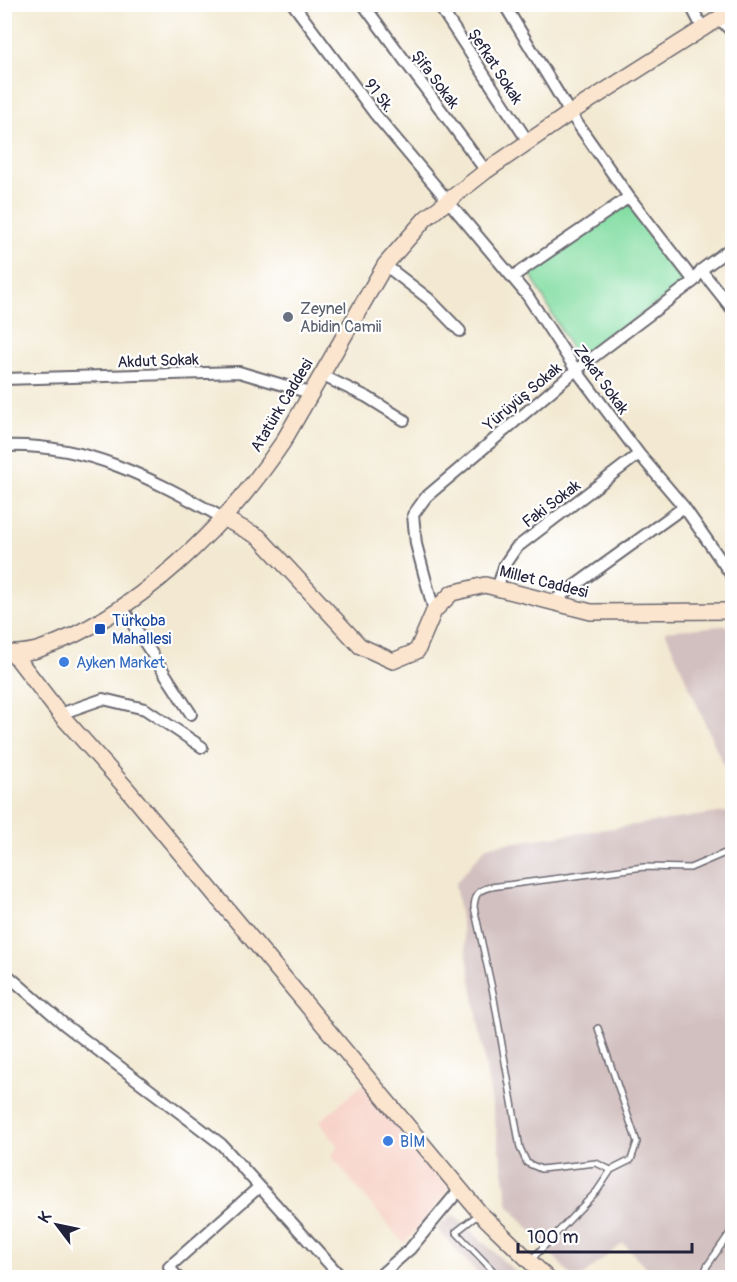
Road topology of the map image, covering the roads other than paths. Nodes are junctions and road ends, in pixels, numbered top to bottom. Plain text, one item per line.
1 (293, 4) edge
2 (363, 4) edge
3 (438, 4) edge
4 (504, 4) edge
5 (690, 4) edge
6 (726, 14) edge
7 (703, 30) junction
8 (732, 32) edge
9 (570, 113) junction
10 (529, 143) junction
11 (486, 171) junction
12 (628, 197) junction
13 (448, 200) junction
14 (732, 247) edge
15 (385, 265) junction
16 (701, 270) junction
17 (512, 277) junction
18 (694, 281) junction
19 (732, 309) edge
20 (460, 331) dead end
21 (576, 370) junction
22 (321, 375) junction
23 (4, 380) edge
24 (310, 393) junction
25 (404, 420) dead end
26 (4, 446) edge
27 (639, 454) junction
28 (684, 507) junction
29 (223, 518) junction
30 (732, 576) edge
31 (497, 589) junction
32 (552, 602) junction
33 (123, 609) junction
34 (434, 610) junction
35 (732, 611) edge
36 (8, 654) edge
37 (60, 714) junction
38 (191, 714) dead end
39 (202, 747) dead end
40 (732, 850) edge
41 (4, 972) edge
42 (598, 1028) dead end
43 (611, 1170) junction
44 (259, 1187) junction
45 (460, 1189) junction
46 (480, 1213) junction
47 (732, 1230) edge
48 (530, 1261) junction
49 (178, 1278) edge
50 (342, 1278) edge
51 (377, 1278) edge
52 (500, 1278) edge
53 (547, 1278) edge
54 (703, 1278) edge

1 - 13 street, 91 Sk.
2 - 11 street, Şifa Sokak
3 - 10 street, Şefkat Sokak
4 - 9 street
5 - 7 street
6 - 7 street, Atatürk Caddesi
6 - 8 street
7 - 9 street, Atatürk Caddesi
9 - 10 street, Atatürk Caddesi
9 - 12 street
10 - 11 street, Atatürk Caddesi
11 - 13 street, Atatürk Caddesi
12 - 17 street
12 - 18 street
13 - 15 street, Atatürk Caddesi
13 - 17 street, Zekat Sokak
14 - 16 street, Yürüyüş Sokak
15 - 20 street
15 - 22 street, Atatürk Caddesi
16 - 18 street, Yürüyüş Sokak
16 - 19 street
17 - 21 street, Zekat Sokak
18 - 21 street, Yürüyüş Sokak
21 - 27 street, Zekat Sokak
21 - 34 street, Yürüyüş Sokak
22 - 24 street, Atatürk Caddesi
22 - 25 street
23 - 24 street, Akdut Sokak
24 - 29 street, Atatürk Caddesi
26 - 29 street
27 - 28 street, Zekat Sokak
27 - 31 street, Faki Sokak
28 - 30 street, Zekat Sokak
28 - 32 street
29 - 33 street, Atatürk Caddesi
29 - 34 street, Millet Caddesi
31 - 32 street, Millet Caddesi
31 - 34 street, Millet Caddesi
32 - 35 street, Millet Caddesi
33 - 36 street, Atatürk Caddesi
33 - 38 street
36 - 37 street
37 - 39 street
37 - 45 street
40 - 43 lane
41 - 44 street
42 - 43 lane
43 - 48 lane
44 - 49 street
44 - 50 street
45 - 46 street
45 - 51 street
46 - 48 street
46 - 52 lane
47 - 54 lane
48 - 53 street

